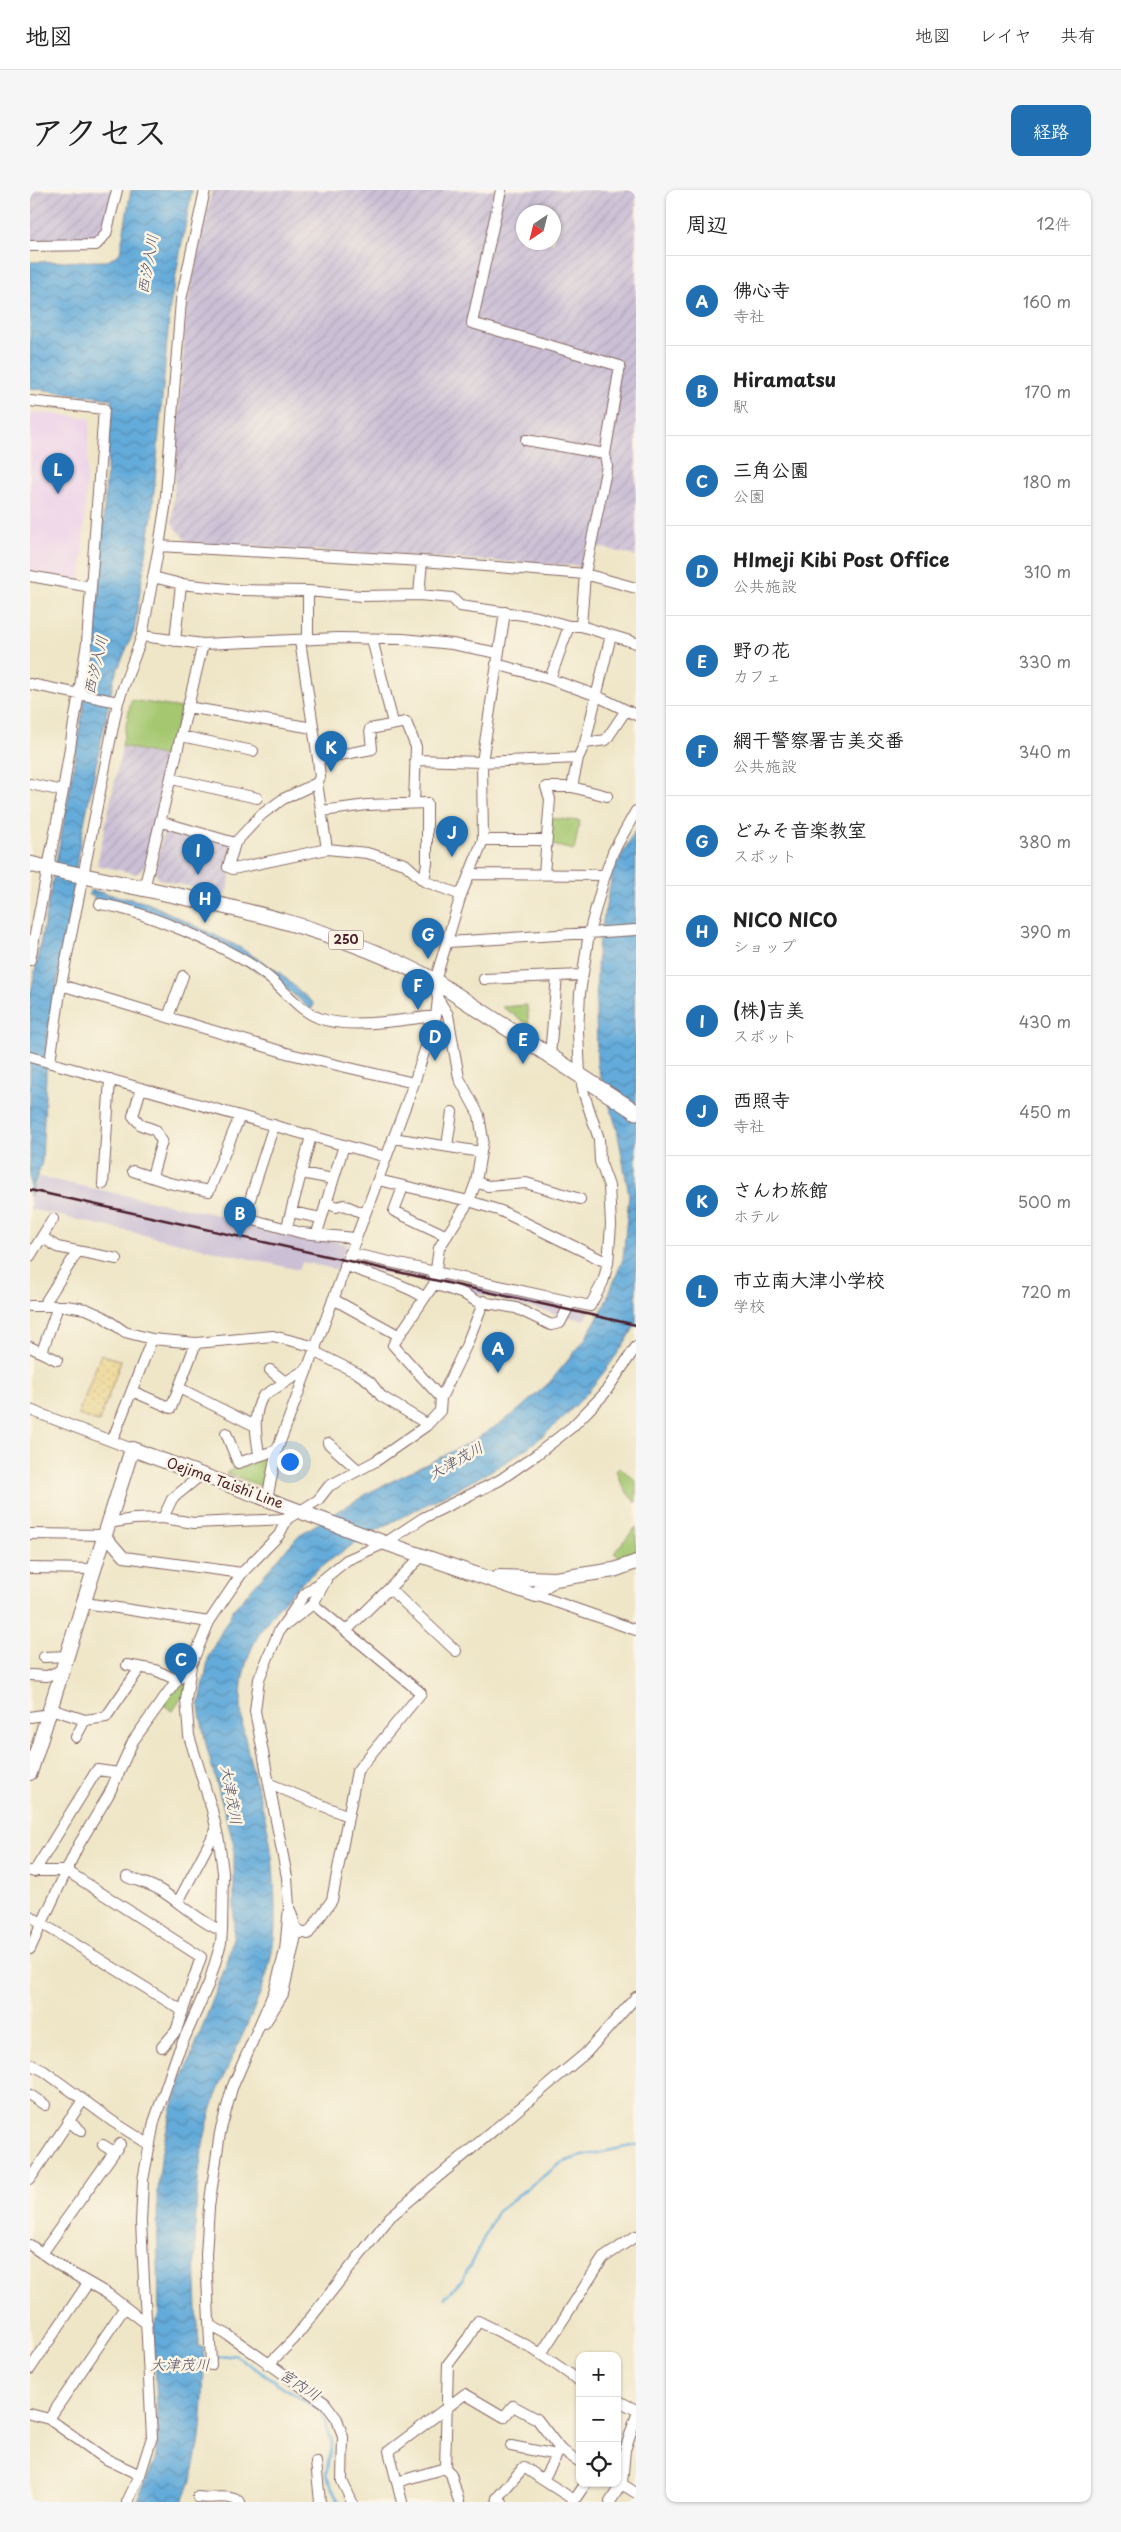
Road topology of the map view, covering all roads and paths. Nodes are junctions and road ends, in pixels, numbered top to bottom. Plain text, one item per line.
1 (117, 190) edge
2 (205, 190) edge
3 (500, 190) edge
4 (30, 246) edge
5 (30, 401) edge
6 (526, 440) dead end
7 (605, 454) junction
8 (159, 546) junction
9 (422, 561) junction
10 (585, 574) junction
11 (30, 576) edge
12 (153, 577) junction
13 (181, 584) junction
14 (91, 587) junction
15 (636, 588) edge
16 (308, 591) junction
17 (419, 594) junction
18 (505, 612) junction
19 (569, 626) junction
20 (581, 626) junction
21 (611, 635) junction
22 (142, 636) junction
23 (372, 639) junction
24 (304, 640) junction
25 (175, 641) junction
26 (636, 643) edge
27 (203, 644) junction
28 (498, 653) junction
29 (496, 664) junction
30 (550, 679) junction
31 (30, 684) edge
32 (78, 695) junction
33 (595, 695) junction
34 (118, 702) junction
35 (186, 707) junction
36 (626, 710) junction
37 (636, 715) edge
38 (393, 723) junction
39 (313, 728) junction
40 (181, 736) junction
41 (585, 743) junction
42 (253, 751) dead end
43 (318, 758) junction
44 (578, 758) junction
45 (415, 760) junction
46 (482, 762) junction
47 (172, 779) junction
48 (317, 783) junction
49 (30, 784) edge
50 (572, 787) junction
51 (63, 791) junction
52 (607, 796) dead end
53 (257, 798) dead end
54 (414, 803) junction
55 (322, 811) junction
56 (636, 811) edge
57 (162, 822) junction
58 (483, 840) junction
59 (546, 840) junction
60 (235, 842) junction
61 (327, 849) junction
62 (30, 864) edge
63 (48, 868) junction
64 (470, 874) junction
65 (544, 874) junction
66 (605, 875) junction
67 (83, 876) junction
68 (424, 881) junction
69 (144, 889) junction
70 (461, 896) junction
71 (100, 904) dead end
72 (636, 930) edge
73 (589, 933) junction
74 (32, 940) edge
75 (448, 942) junction
76 (30, 960) edge
77 (582, 975) junction
78 (183, 976) dead end
79 (557, 976) junction
80 (484, 979) dead end
81 (435, 981) junction
82 (61, 985) junction
83 (438, 999) junction
84 (436, 1016) junction
85 (168, 1017) junction
86 (550, 1055) junction
87 (30, 1058) edge
88 (50, 1062) junction
89 (580, 1074) junction
90 (110, 1079) junction
91 (414, 1083) junction
92 (140, 1088) junction
93 (452, 1112) dead end
94 (636, 1112) edge
95 (240, 1116) junction
96 (274, 1125) junction
97 (311, 1136) junction
98 (393, 1138) junction
99 (344, 1145) junction
100 (447, 1146) junction
101 (481, 1152) junction
102 (386, 1157) junction
103 (133, 1171) dead end
104 (301, 1173) junction
105 (152, 1176) junction
106 (333, 1179) junction
107 (378, 1180) junction
108 (476, 1182) junction
109 (103, 1184) dead end
110 (403, 1186) junction
111 (580, 1199) dead end
112 (469, 1201) junction
113 (326, 1202) junction
114 (365, 1214) junction
115 (321, 1218) junction
116 (53, 1220) dead end
117 (317, 1232) junction
118 (446, 1236) junction
119 (42, 1238) junction
120 (355, 1238) junction
121 (78, 1251) junction
122 (349, 1253) junction
123 (30, 1256) edge
124 (117, 1259) dead end
125 (608, 1263) junction
126 (345, 1265) junction
127 (436, 1273) junction
128 (434, 1284) junction
129 (424, 1297) junction
130 (333, 1299) junction
131 (484, 1301) junction
132 (571, 1302) junction
133 (30, 1306) edge
134 (43, 1306) junction
135 (58, 1306) junction
136 (398, 1335) junction
137 (152, 1339) junction
138 (196, 1343) junction
139 (30, 1347) edge
140 (636, 1348) edge
141 (316, 1350) junction
142 (42, 1352) junction
143 (57, 1360) dead end
144 (308, 1368) junction
145 (270, 1370) dead end
146 (285, 1382) junction
147 (180, 1388) junction
148 (132, 1391) junction
149 (441, 1398) junction
150 (30, 1410) edge
151 (255, 1426) junction
152 (426, 1426) junction
153 (226, 1433) dead end
154 (112, 1440) junction
155 (328, 1443) dead end
156 (132, 1449) junction
157 (277, 1450) junction
158 (259, 1454) junction
159 (357, 1469) junction
160 (201, 1475) junction
161 (267, 1499) junction
162 (304, 1513) junction
163 (163, 1518) junction
164 (287, 1519) junction
165 (107, 1529) junction
166 (30, 1534) edge
167 (381, 1542) junction
168 (422, 1556) junction
169 (636, 1562) edge
170 (30, 1568) edge
171 (95, 1569) junction
172 (242, 1573) junction
173 (473, 1573) junction
174 (328, 1574) junction
175 (555, 1579) junction
176 (390, 1589) junction
177 (536, 1595) junction
178 (85, 1604) junction
179 (313, 1604) junction
180 (209, 1622) junction
181 (347, 1630) junction
182 (636, 1630) edge
183 (279, 1631) junction
184 (456, 1651) dead end
185 (44, 1657) dead end
186 (66, 1662) junction
187 (191, 1664) junction
188 (126, 1665) dead end
189 (140, 1668) junction
190 (30, 1675) edge
191 (176, 1680) junction
192 (50, 1712) junction
193 (30, 1716) edge
194 (85, 1720) junction
195 (76, 1737) dead end
196 (31, 1767) edge
197 (119, 1773) junction
198 (270, 1784) junction
199 (348, 1816) junction
200 (215, 1832) junction
201 (32, 1871) edge
202 (68, 1871) junction
203 (127, 1877) dead end
204 (178, 1902) junction
205 (289, 1907) junction
206 (30, 1916) edge
207 (42, 1921) junction
208 (222, 1930) junction
209 (297, 1931) junction
210 (30, 1949) edge
211 (636, 1996) edge
212 (183, 2011) junction
213 (256, 2036) junction
214 (162, 2047) dead end
215 (30, 2064) edge
216 (30, 2095) edge
217 (83, 2100) junction
218 (46, 2105) dead end
219 (68, 2121) junction
220 (81, 2131) dead end
221 (103, 2145) dead end
222 (150, 2145) junction
223 (30, 2179) edge
224 (636, 2236) edge
225 (30, 2244) edge
226 (42, 2252) junction
227 (88, 2283) junction
228 (125, 2307) junction
229 (147, 2324) junction
230 (210, 2326) junction
231 (540, 2354) junction
232 (211, 2365) dead end
233 (268, 2365) junction
234 (30, 2369) edge
235 (576, 2378) edge
236 (621, 2402) edge
237 (445, 2407) junction
238 (636, 2410) edge
239 (30, 2414) edge
240 (636, 2416) edge
241 (49, 2419) junction
242 (634, 2432) edge
243 (511, 2446) dead end
244 (559, 2452) junction
245 (576, 2460) edge
246 (316, 2462) dead end
247 (445, 2468) junction
248 (140, 2475) junction
249 (621, 2476) edge
250 (543, 2480) junction
251 (397, 2482) junction
252 (621, 2483) edge
253 (583, 2487) edge
254 (618, 2487) edge
255 (636, 2493) edge
256 (198, 2497) dead end
257 (573, 2501) edge
258 (127, 2502) edge
259 (240, 2502) edge
260 (320, 2502) edge
261 (352, 2502) edge
262 (402, 2502) edge
263 (459, 2502) edge
264 (502, 2502) edge
265 (610, 2502) edge

1 - 4 street
2 - 8 street
3 - 7 street
5 - 14 street
6 - 7 street
7 - 10 street
8 - 9 street
8 - 12 street
9 - 10 street
9 - 17 street
10 - 15 street
10 - 20 street
11 - 14 street
12 - 13 street
12 - 22 street
13 - 16 street
13 - 25 street
14 - 32 street
16 - 17 street
16 - 24 street
17 - 18 street
18 - 19 street
18 - 28 street
19 - 20 street
19 - 30 street
20 - 21 street
21 - 26 street
21 - 33 street
22 - 25 street
22 - 34 street
23 - 24 street
23 - 28 street
23 - 38 street
24 - 27 street
24 - 39 street
25 - 27 street
27 - 35 street
28 - 29 street
29 - 30 street
29 - 46 street
30 - 33 street
31 - 32 street
32 - 34 street
32 - 51 street
33 - 36 street
33 - 41 street
34 - 67 street
35 - 39 street
35 - 40 street
36 - 37 street
36 - 41 street
38 - 43 street
38 - 45 street
39 - 43 street
40 - 42 street
40 - 47 street
41 - 44 street
43 - 48 street
44 - 46 street
44 - 50 street
45 - 46 street
45 - 54 street
46 - 58 street
47 - 53 street
47 - 57 street
48 - 55 street
48 - 60 street
49 - 51 street
50 - 52 street
50 - 59 street
51 - 63 street
54 - 55 street
54 - 68 street
55 - 61 street
56 - 66 street
57 - 60 street
57 - 69 street
58 - 59 street
58 - 64 street
59 - 65 street
60 - 61 street
61 - 68 street
62 - 63 highway, 250
63 - 67 highway, 250
63 - 74 street
64 - 65 street
64 - 70 street
65 - 66 street
66 - 73 street
67 - 69 highway, 250
67 - 82 street
68 - 70 street
69 - 81 highway, 250
70 - 75 street
71 - 84 street
72 - 73 street
73 - 75 street
73 - 77 street
74 - 76 street
75 - 81 street
77 - 79 street
77 - 89 street
78 - 85 street
79 - 80 street
79 - 86 street
81 - 83 street
81 - 86 highway, 250
82 - 85 street
82 - 88 street
83 - 84 street
83 - 101 street
84 - 91 street
85 - 91 street
86 - 89 highway, 250
87 - 88 street
88 - 90 street
89 - 94 highway, 250
89 - 125 street
90 - 92 street
90 - 109 street
91 - 98 street
92 - 95 street
92 - 105 street
93 - 100 street
95 - 96 street
95 - 105 street
96 - 97 street
96 - 117 street
97 - 99 street
97 - 104 street
98 - 100 street
98 - 102 street
99 - 102 street
99 - 106 street
100 - 101 street
101 - 108 street
102 - 107 street
103 - 105 street
104 - 106 street
104 - 115 street
106 - 113 street
107 - 110 street
107 - 114 street
108 - 111 street
108 - 112 street
110 - 112 street
110 - 118 street
112 - 118 street
112 - 125 street
113 - 114 street
113 - 115 street
114 - 120 street
115 - 117 street
116 - 119 street
117 - 120 street
118 - 127 street
119 - 121 street
119 - 123 street
120 - 122 street
121 - 124 street
121 - 134 street
122 - 126 street
122 - 127 street
125 - 132 street
126 - 129 street
126 - 130 street
127 - 128 street
127 - 132 street
128 - 129 street
128 - 131 street
129 - 136 street
130 - 136 street
130 - 141 street
131 - 132 street
131 - 149 street
133 - 134 street
134 - 135 street
135 - 137 street
135 - 142 street
136 - 149 street
137 - 138 street
137 - 148 street
138 - 141 street
138 - 147 street
139 - 142 street
140 - 167 street
141 - 144 street
141 - 152 street
142 - 143 street
144 - 146 street
144 - 157 street
145 - 146 street
146 - 151 street
147 - 148 street
147 - 151 street
148 - 154 street
149 - 152 street
150 - 154 street
151 - 158 street
152 - 159 street
153 - 158 street
154 - 156 street
155 - 159 street
156 - 160 main road, Oejima Taishi Line
156 - 165 main road
157 - 158 street
157 - 161 street
159 - 162 street
160 - 161 main road, Oejima Taishi Line
160 - 163 street
161 - 162 main road, Oejima Taishi Line
162 - 164 street
162 - 167 main road, Oejima Taishi Line
163 - 164 street
163 - 165 street
164 - 172 street
165 - 166 street
165 - 171 main road
165 - 172 street
167 - 168 main road, Oejima Taishi Line
167 - 174 street
168 - 173 main road, Oejima Taishi Line
168 - 176 street
169 - 175 main road
170 - 171 street
171 - 178 main road
172 - 180 street
173 - 175 main road
173 - 177 main road, Oejima Taishi Line
174 - 179 street
174 - 183 street
175 - 177 main road
176 - 181 street
176 - 184 street
177 - 182 street
178 - 180 street
178 - 186 main road
179 - 181 street
179 - 183 street
180 - 187 street
181 - 199 street
183 - 198 street
185 - 186 street
186 - 190 street
186 - 192 main road
187 - 191 street
187 - 200 street
188 - 189 street
189 - 191 street
189 - 194 street
191 - 197 street
192 - 193 street
192 - 194 street
192 - 196 main road
194 - 195 street
197 - 201 street
197 - 202 street
198 - 199 street
198 - 205 street
199 - 209 street
200 - 204 street
200 - 208 street
201 - 202 street
202 - 207 street
202 - 212 street
203 - 204 street
204 - 208 street
205 - 209 street
205 - 213 street
206 - 207 street
207 - 210 street
207 - 212 street
208 - 222 street
209 - 213 street
211 - 233 street
212 - 214 street
213 - 230 street
215 - 217 street
216 - 218 street
217 - 219 street
217 - 222 street
219 - 220 street
219 - 223 street
221 - 226 street
222 - 229 street
224 - 231 street
225 - 226 street
226 - 227 street
227 - 228 street
227 - 234 street
228 - 229 street
228 - 241 street
229 - 248 street
230 - 232 street
230 - 233 street
231 - 235 street
231 - 237 street
233 - 261 street
236 - 238 street
237 - 244 street
237 - 247 street
237 - 251 street
239 - 241 street
240 - 242 street
241 - 248 street
242 - 249 street
243 - 244 street
244 - 245 street
244 - 250 street
246 - 260 street
247 - 251 street
247 - 263 street
248 - 258 street
250 - 257 street
250 - 264 street
251 - 262 street
252 - 255 street
253 - 257 street
254 - 265 street
256 - 259 street

